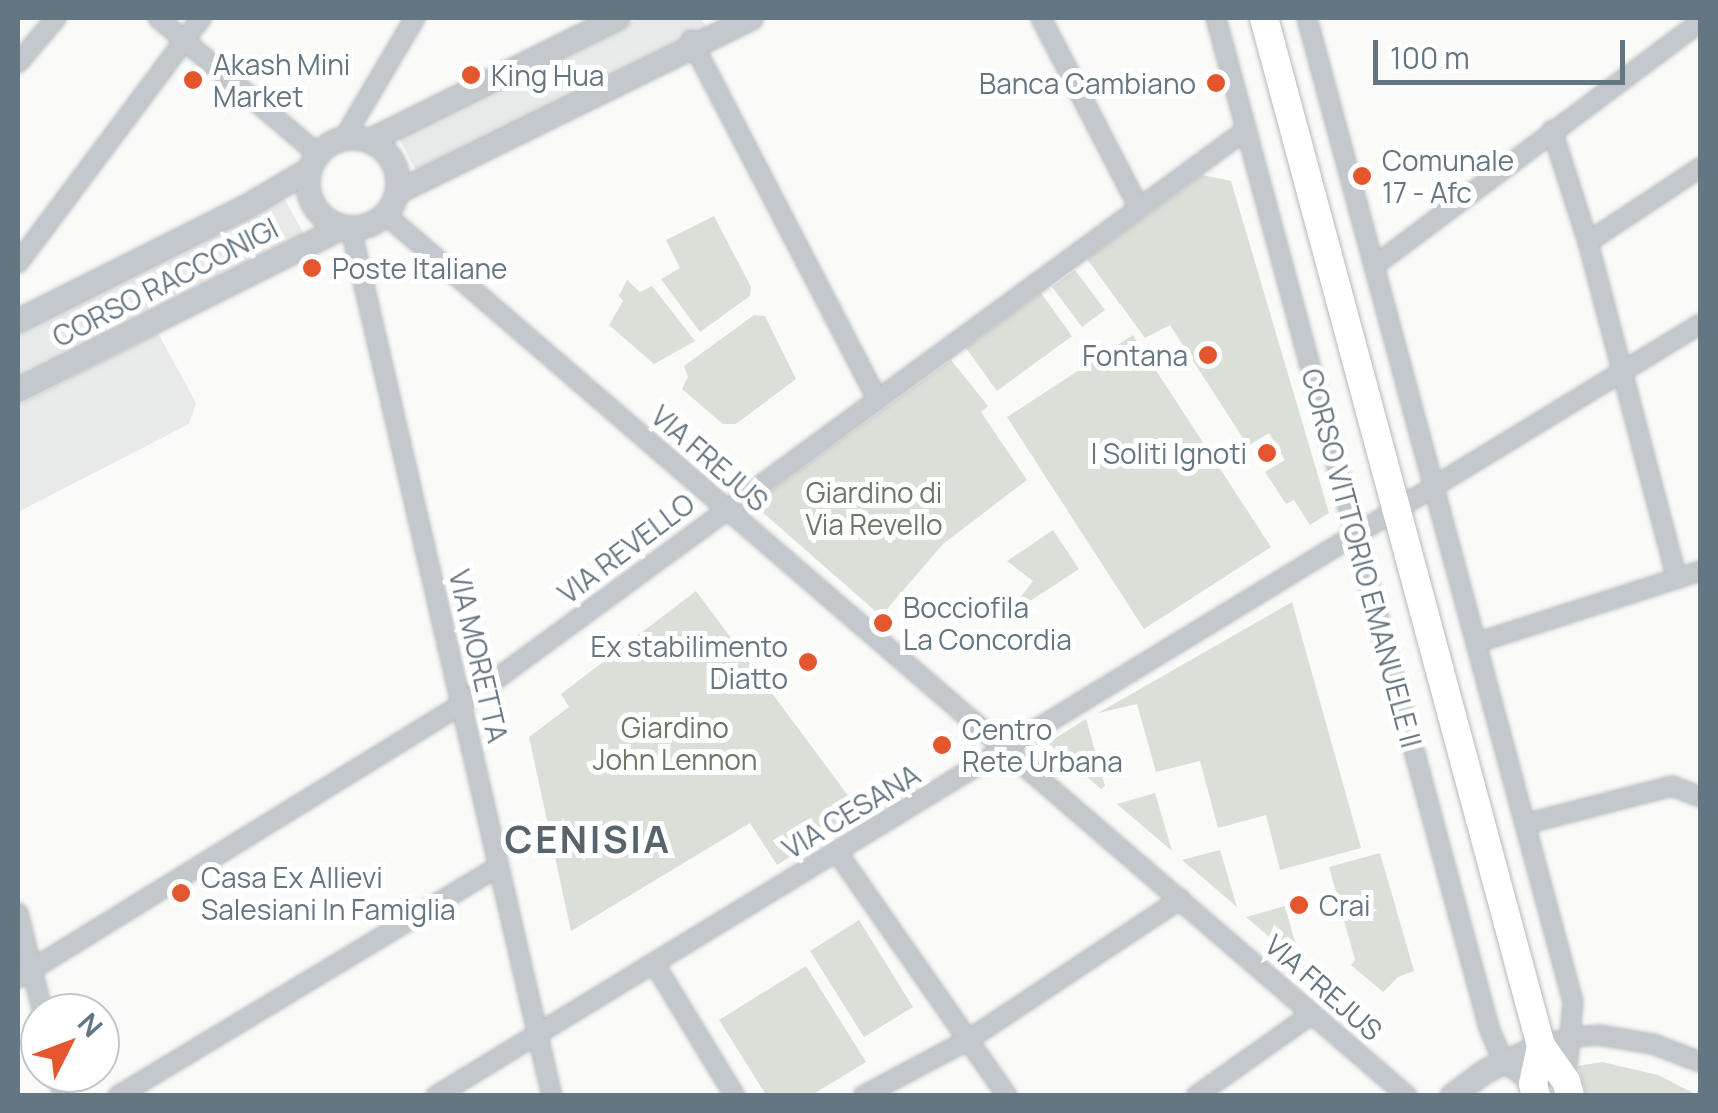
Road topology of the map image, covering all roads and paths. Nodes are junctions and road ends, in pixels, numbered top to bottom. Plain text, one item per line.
1 (56, 18) edge
2 (158, 18) edge
3 (201, 18) edge
4 (415, 18) edge
5 (618, 18) edge
6 (751, 18) edge
7 (1041, 18) edge
8 (1216, 18) edge
9 (1264, 18) edge
10 (1307, 18) edge
11 (1700, 22) edge
12 (185, 40) junction
13 (692, 43) junction
14 (18, 63) edge
15 (1246, 130) junction
16 (1552, 130) junction
17 (344, 138) junction
18 (369, 140) junction
19 (313, 162) junction
20 (1700, 168) edge
21 (398, 192) junction
22 (1138, 206) junction
23 (386, 214) junction
24 (346, 229) junction
25 (1588, 242) junction
26 (18, 264) edge
27 (1374, 266) junction
28 (18, 321) edge
29 (1700, 324) edge
30 (1623, 373) junction
31 (18, 390) edge
32 (876, 399) junction
33 (1434, 484) junction
34 (726, 508) junction
35 (1396, 510) junction
36 (1356, 536) junction
37 (1700, 571) edge
38 (1677, 578) junction
39 (1476, 643) junction
40 (462, 704) junction
41 (1006, 749) junction
42 (1700, 797) edge
43 (1525, 824) junction
44 (837, 852) junction
45 (499, 866) junction
46 (1180, 899) junction
47 (18, 912) edge
48 (654, 963) junction
49 (25, 973) edge
50 (1312, 1014) junction
51 (538, 1035) junction
52 (1572, 1036) junction
53 (968, 1040) junction
54 (1540, 1046) junction
55 (1503, 1062) junction
56 (1700, 1062) edge
57 (1568, 1088) edge
58 (1534, 1090) edge
59 (118, 1096) edge
60 (436, 1096) edge
61 (552, 1096) edge
62 (735, 1096) edge
63 (862, 1096) edge
64 (1007, 1096) edge
65 (1196, 1096) edge
66 (1407, 1096) edge
67 (1452, 1096) edge

1 - 14 street
2 - 12 street
3 - 12 street
4 - 17 street
5 - 18 street
6 - 13 street
7 - 22 street
8 - 15 street, CORSO VITTORIO EMANUELE II
9 - 35 main road, CORSO VITTORIO EMANUELE II
10 - 27 street, CORSO VITTORIO EMANUELE II
11 - 16 street
12 - 19 street
12 - 26 street
13 - 21 street
13 - 32 street
15 - 22 street, VIA REVELLO
15 - 36 street, CORSO VITTORIO EMANUELE II
16 - 25 street
16 - 27 street
17 - 18 street
17 - 19 street
18 - 21 street
19 - 24 street
19 - 28 street, CORSO RACCONIGI
20 - 25 street
21 - 23 street
22 - 32 street, VIA REVELLO
23 - 24 street
23 - 34 street, VIA FREJUS
24 - 31 street, CORSO RACCONIGI
24 - 40 street, VIA MORETTA
25 - 30 street
27 - 33 street, CORSO VITTORIO EMANUELE II
29 - 30 street, VIA CESANA
30 - 33 street, VIA CESANA
30 - 38 street
32 - 34 street, VIA REVELLO
33 - 35 street, VIA CESANA
33 - 39 street, CORSO VITTORIO EMANUELE II
34 - 40 street, VIA REVELLO
34 - 41 street, VIA FREJUS
35 - 36 street, VIA CESANA
35 - 54 main road, CORSO VITTORIO EMANUELE II
36 - 41 street, VIA CESANA
36 - 55 street, CORSO VITTORIO EMANUELE II
37 - 38 street
38 - 39 street
39 - 43 street, CORSO VITTORIO EMANUELE II
40 - 45 street, VIA MORETTA
40 - 49 street, VIA REVELLO
41 - 44 street, VIA CESANA
41 - 46 street, VIA FREJUS
42 - 43 street
43 - 52 street, CORSO VITTORIO EMANUELE II
44 - 48 street, VIA CESANA
44 - 53 street
45 - 51 street, VIA MORETTA
45 - 59 street
46 - 50 street, VIA FREJUS
46 - 53 street
47 - 49 street
48 - 51 street, VIA CESANA
48 - 62 street
50 - 65 street
50 - 66 street, VIA FREJUS
51 - 60 street, VIA CESANA
51 - 61 street, VIA MORETTA
52 - 54 street
52 - 56 street
52 - 57 street, CORSO VITTORIO EMANUELE II
53 - 63 street
53 - 64 street
54 - 55 street
54 - 57 main road, CORSO VITTORIO EMANUELE II
54 - 58 main road, CORSO VITTORIO EMANUELE II
55 - 58 street, CORSO VITTORIO EMANUELE II
55 - 67 street

